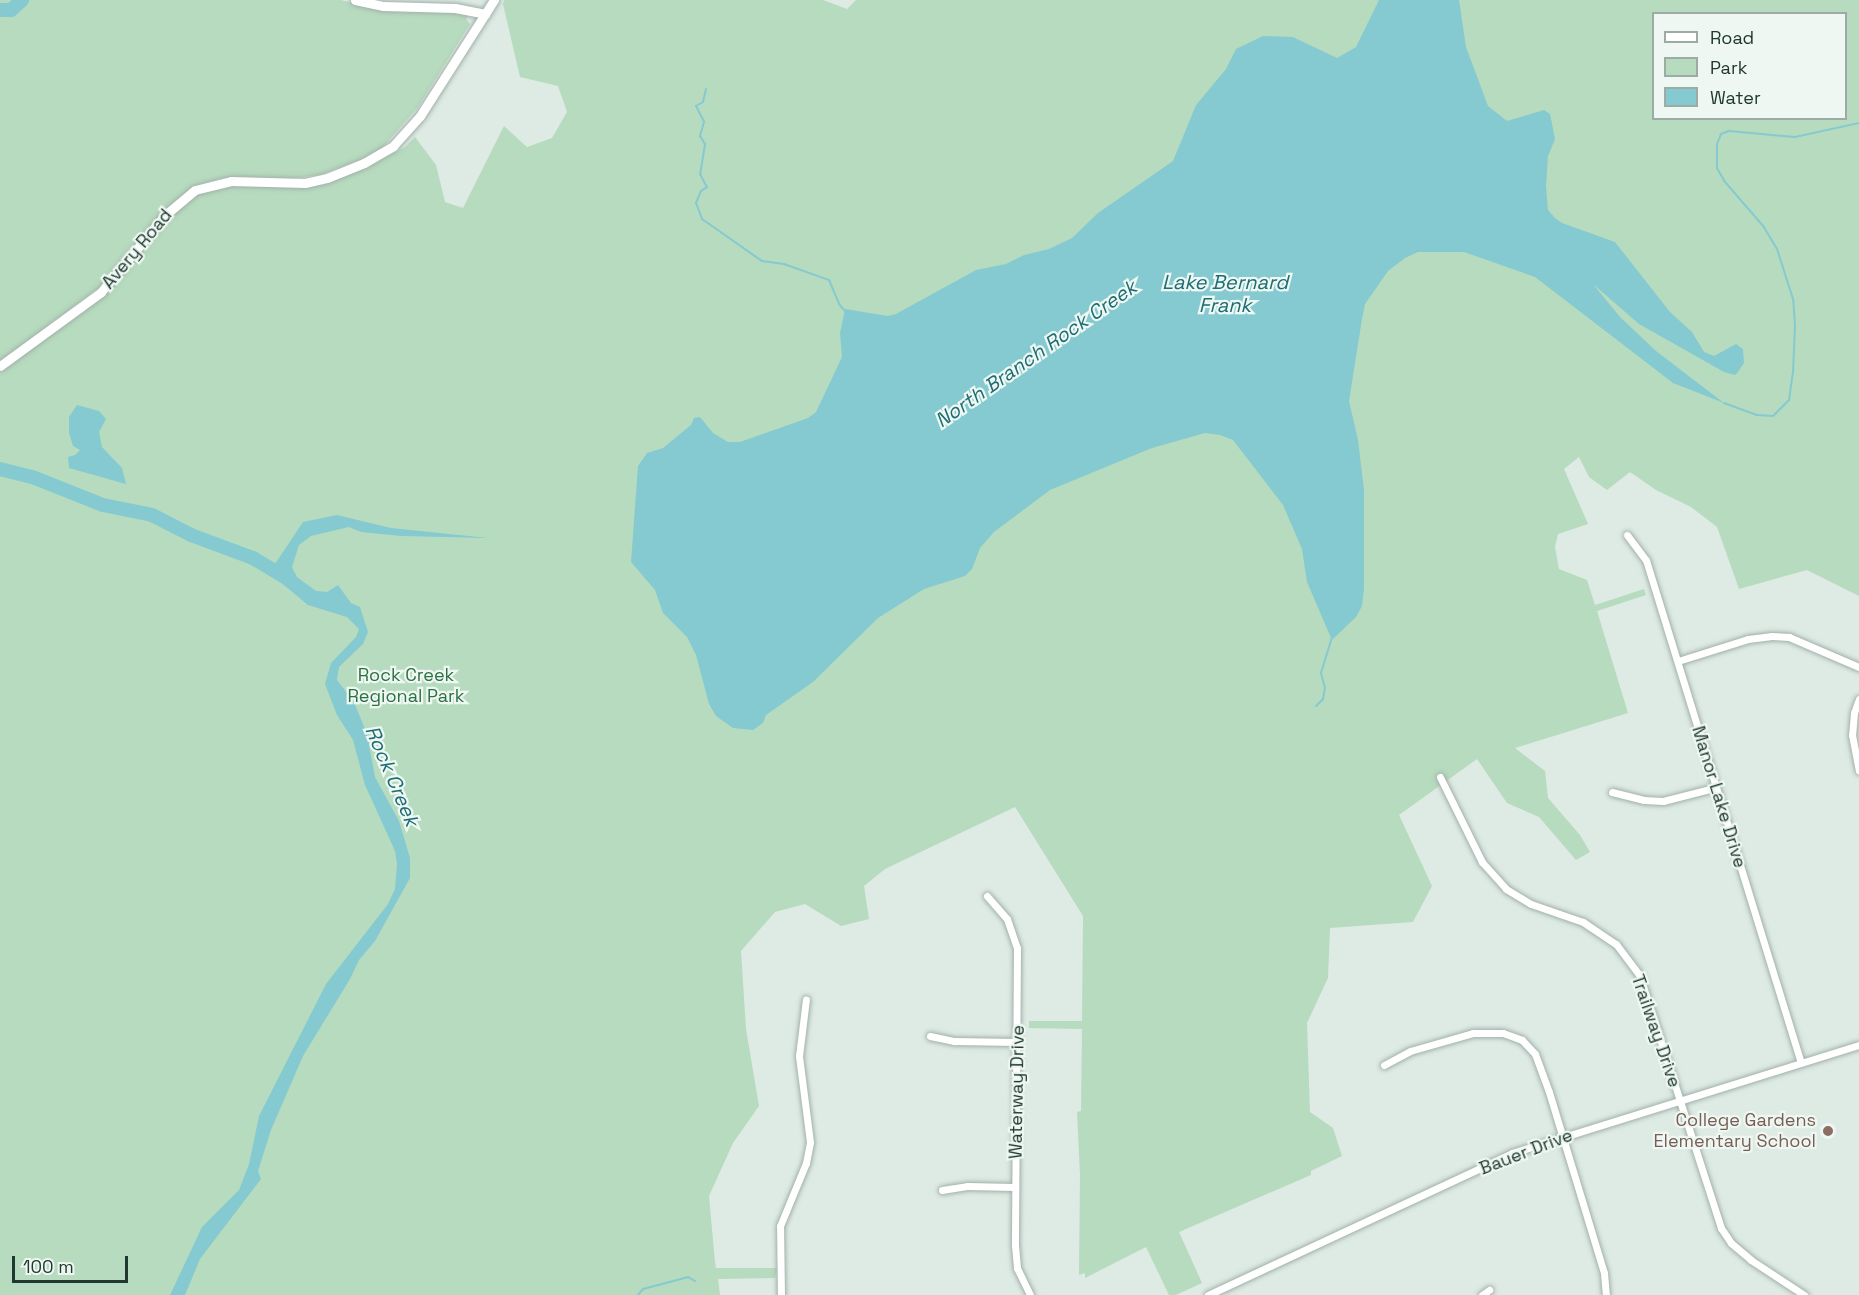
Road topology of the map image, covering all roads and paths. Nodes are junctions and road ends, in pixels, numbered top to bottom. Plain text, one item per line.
1 (355, 0) edge
2 (494, 0) edge
3 (485, 14) junction
4 (0, 366) edge
5 (1627, 535) dead end
6 (1678, 662) junction
7 (1859, 667) edge
8 (1859, 699) edge
9 (1859, 770) edge
10 (1440, 777) dead end
11 (1714, 788) junction
12 (1612, 792) dead end
13 (987, 896) dead end
14 (806, 999) dead end
15 (930, 1036) dead end
16 (1017, 1042) junction
17 (1859, 1045) edge
18 (1801, 1063) junction
19 (1384, 1065) dead end
20 (1679, 1101) junction
21 (1563, 1137) junction
22 (1015, 1187) junction
23 (942, 1190) dead end
24 (1489, 1290) dead end
25 (781, 1295) edge
26 (1030, 1295) edge
27 (1208, 1295) edge
28 (1482, 1295) edge
29 (1606, 1295) edge
30 (1804, 1295) edge

1 - 3 street
2 - 3 street, Avery Road
3 - 4 street, Avery Road
5 - 6 street, Manor Lake Drive
6 - 7 street
6 - 11 street, Manor Lake Drive
8 - 9 street
10 - 20 street, Trailway Drive
11 - 12 street
11 - 18 street, Manor Lake Drive
13 - 16 street, Waterway Drive
14 - 25 street
15 - 16 street
16 - 22 street, Waterway Drive
17 - 18 street, Bauer Drive
18 - 20 street, Bauer Drive
19 - 21 street
20 - 21 street, Bauer Drive
20 - 30 street, Trailway Drive
21 - 27 street, Bauer Drive
21 - 29 street
22 - 23 street
22 - 26 street, Waterway Drive
24 - 28 street

